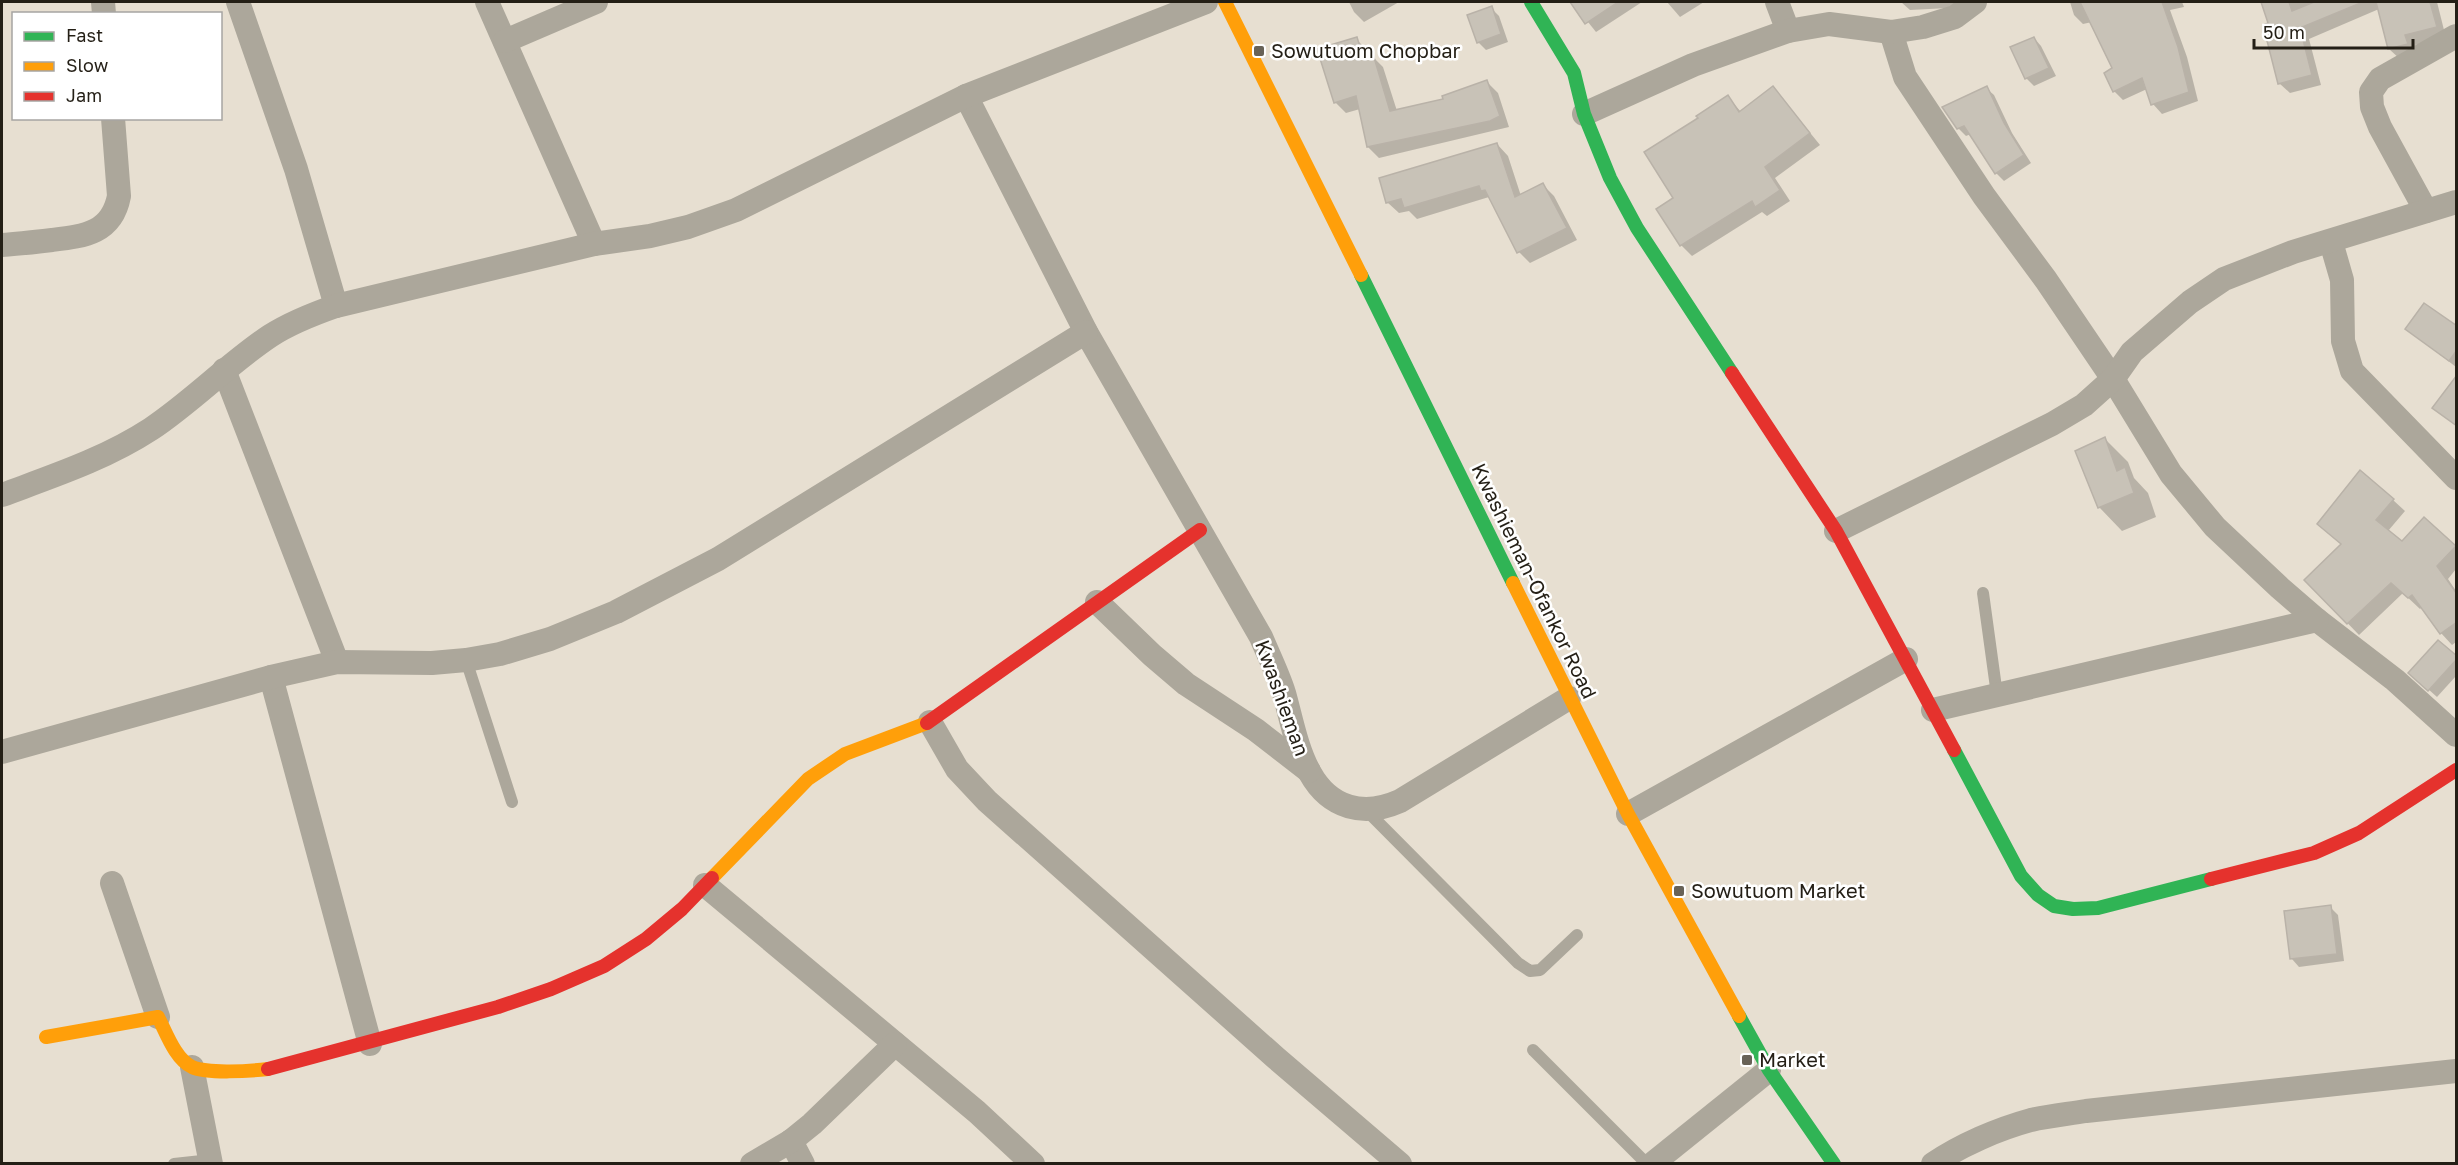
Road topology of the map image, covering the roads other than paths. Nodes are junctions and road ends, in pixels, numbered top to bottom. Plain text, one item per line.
1 (238, 2) edge
2 (487, 2) edge
3 (596, 2) edge
4 (1206, 2) edge
5 (1225, 2) edge
6 (1531, 2) edge
7 (1777, 2) edge
8 (1975, 2) edge
9 (1788, 31) junction
10 (1891, 32) junction
11 (2457, 36) edge
12 (505, 41) junction
13 (966, 96) junction
14 (1584, 114) junction
15 (113, 120) edge
16 (2455, 204) edge
17 (2426, 211) junction
18 (2331, 242) junction
19 (594, 244) junction
20 (2, 245) edge
21 (336, 306) junction
22 (1086, 332) junction
23 (224, 370) junction
24 (2113, 379) junction
25 (2457, 478) edge
26 (2, 495) edge
27 (1200, 530) junction
28 (1836, 531) junction
29 (1983, 593) dead end
30 (1097, 602) junction
31 (2317, 620) junction
32 (1905, 659) junction
33 (466, 660) junction
34 (337, 662) junction
35 (272, 677) junction
36 (1996, 695) junction
37 (1569, 698) junction
38 (1933, 710) junction
39 (930, 722) junction
40 (2457, 735) edge
41 (2, 752) edge
42 (2457, 770) edge
43 (1309, 771) junction
44 (512, 802) dead end
45 (1366, 810) junction
46 (1628, 814) junction
47 (112, 883) dead end
48 (705, 885) junction
49 (1577, 935) dead end
50 (158, 1017) junction
51 (46, 1037) dead end
52 (370, 1044) junction
53 (895, 1044) junction
54 (1533, 1050) dead end
55 (192, 1067) junction
56 (1769, 1070) junction
57 (2457, 1071) edge
58 (791, 1141) junction
59 (211, 1162) edge
60 (174, 1164) edge
61 (752, 1164) edge
62 (803, 1164) edge
63 (1033, 1164) edge
64 (1400, 1164) edge
65 (1647, 1164) edge
66 (1652, 1164) edge
67 (1834, 1164) edge
68 (1933, 1164) edge

1 - 21 street
2 - 12 street
3 - 12 street
4 - 13 street
5 - 37 street, Kwashieman-Ofankor Road
6 - 14 street
7 - 9 street
8 - 10 street
9 - 10 street
9 - 14 street
10 - 24 street
11 - 17 street
12 - 19 street
13 - 19 street
13 - 22 street, Kwashieman
14 - 28 street
15 - 20 street
16 - 17 street
17 - 18 street
18 - 24 street
18 - 25 street
19 - 21 street
21 - 23 street
22 - 27 street, Kwashieman
22 - 33 street
23 - 26 street
23 - 34 street
24 - 28 street
24 - 31 street
27 - 30 street
27 - 43 street, Kwashieman
28 - 32 street
29 - 36 lane
30 - 39 street
30 - 43 street
31 - 36 street
31 - 40 street
32 - 38 street
32 - 46 street
33 - 34 street
33 - 44 lane
34 - 35 street
35 - 41 street
35 - 52 street
36 - 38 street
37 - 45 street, Kwashieman
37 - 46 street, Kwashieman-Ofankor Road
38 - 42 street
39 - 48 street
39 - 64 street
43 - 45 street, Kwashieman
45 - 49 lane
46 - 56 street, Kwashieman-Ofankor Road
47 - 50 street
48 - 52 street
48 - 53 street
50 - 51 street
50 - 55 street
52 - 55 street
53 - 58 street
53 - 63 street
54 - 65 lane
55 - 59 street
56 - 66 street
56 - 67 street, Kwashieman-Ofankor Road
57 - 68 street
58 - 61 street
58 - 62 street
59 - 60 lane

